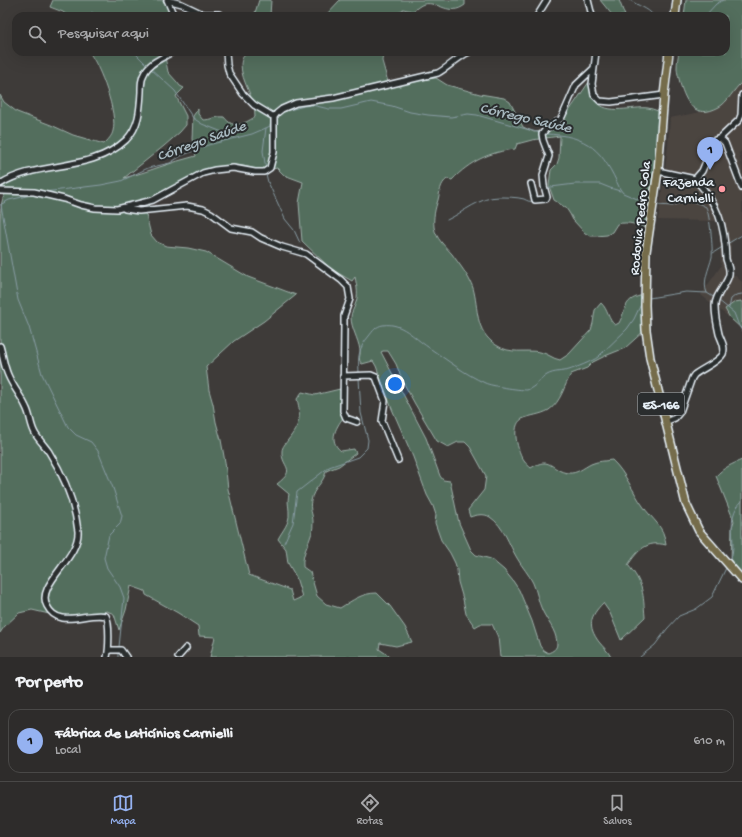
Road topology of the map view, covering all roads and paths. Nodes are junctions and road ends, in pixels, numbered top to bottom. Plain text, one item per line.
1 (167, 0) edge
2 (547, 0) edge
3 (588, 0) edge
4 (677, 0) edge
5 (172, 12) edge
6 (199, 12) edge
7 (540, 12) edge
8 (591, 12) edge
9 (676, 12) edge
10 (165, 56) edge
11 (226, 56) edge
12 (462, 56) edge
13 (595, 56) edge
14 (669, 56) edge
15 (593, 69) junction
16 (664, 95) junction
17 (742, 95) edge
18 (274, 117) junction
19 (720, 138) junction
20 (658, 171) junction
21 (695, 179) junction
22 (0, 184) edge
23 (531, 184) dead end
24 (742, 188) edge
25 (0, 191) edge
26 (122, 208) junction
27 (0, 346) edge
28 (343, 376) junction
29 (357, 422) dead end
30 (665, 422) junction
31 (398, 460) dead end
32 (742, 580) edge
33 (186, 648) dead end
34 (108, 650) junction
35 (107, 657) edge
36 (126, 657) edge
37 (178, 657) edge

1 - 5 street
1 - 6 street
2 - 7 street
3 - 8 street
4 - 9 main road
10 - 22 street
11 - 18 street
12 - 18 street
13 - 15 street
14 - 16 main road, Rodovia Pedro Cola / ES-166
15 - 16 street
15 - 23 street
16 - 20 main road, Rodovia Pedro Cola / ES-166
17 - 19 street
18 - 26 street
19 - 21 street
19 - 24 street
20 - 21 street
20 - 30 main road, Rodovia Pedro Cola / ES-166
21 - 30 street
25 - 26 street
26 - 28 street
27 - 34 street
28 - 29 street
28 - 31 street
30 - 32 main road, Rodovia Pedro Cola / ES-166
33 - 37 street
34 - 35 street
34 - 36 street

